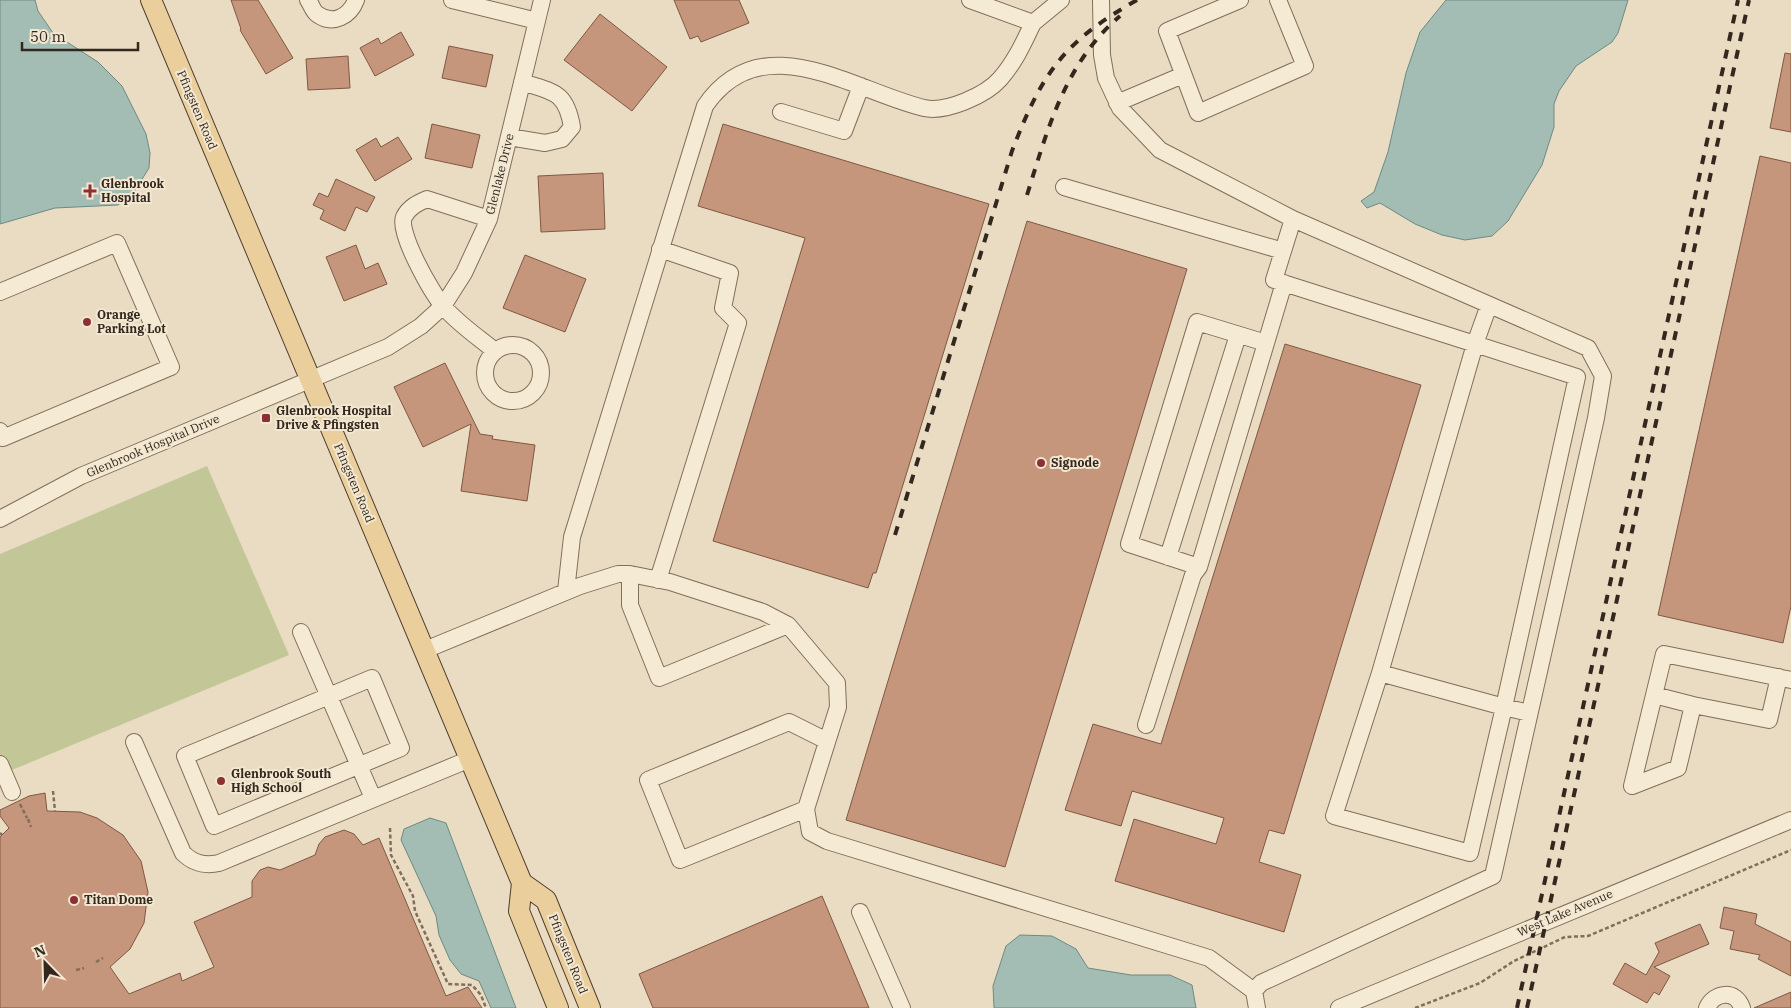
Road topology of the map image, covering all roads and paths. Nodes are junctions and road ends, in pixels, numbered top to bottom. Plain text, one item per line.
1 (151, 0) edge
2 (308, 0) edge
3 (356, 0) edge
4 (452, 0) edge
5 (542, 0) edge
6 (970, 0) edge
7 (1061, 0) edge
8 (1101, 0) edge
9 (1240, 0) edge
10 (1278, 0) edge
11 (1005, 6) edge
12 (537, 21) junction
13 (1033, 23) junction
14 (1183, 74) junction
15 (522, 82) junction
16 (861, 86) junction
17 (1117, 103) junction
18 (781, 112) dead end
19 (509, 137) junction
20 (1064, 187) dead end
21 (489, 219) junction
22 (1293, 219) junction
23 (660, 248) junction
24 (1283, 251) junction
25 (1284, 283) junction
26 (0, 292) edge
27 (1489, 305) junction
28 (443, 306) junction
29 (1238, 334) junction
30 (1266, 343) junction
31 (1476, 344) junction
32 (495, 352) dead end
33 (309, 382) junction
34 (0, 431) edge
35 (0, 519) edge
36 (1544, 530) junction
37 (1569, 536) junction
38 (1168, 557) junction
39 (1199, 566) junction
40 (630, 574) junction
41 (658, 580) junction
42 (566, 591) junction
43 (788, 626) junction
44 (302, 632) dead end
45 (425, 650) junction
46 (1380, 673) junction
47 (1785, 679) edge
48 (1654, 695) junction
49 (329, 696) junction
50 (1694, 705) junction
51 (1504, 707) junction
52 (1529, 713) junction
53 (1146, 725) dead end
54 (827, 741) junction
55 (134, 742) dead end
56 (470, 759) junction
57 (0, 764) edge
58 (359, 766) junction
59 (53, 791) dead end
60 (16, 798) joint
61 (373, 798) junction
62 (806, 809) junction
63 (55, 811) dead end
64 (1791, 820) edge
65 (1477, 822) junction
66 (32, 827) dead end
67 (390, 828) dead end
68 (1504, 828) junction
69 (1791, 850) edge
70 (522, 883) junction
71 (860, 912) dead end
72 (104, 958) dead end
73 (96, 962) dead end
74 (84, 968) dead end
75 (76, 970) dead end
76 (1254, 991) junction
77 (486, 1008) edge
78 (558, 1008) edge
79 (590, 1008) edge
80 (902, 1008) edge
81 (1256, 1008) edge
82 (1339, 1008) edge
83 (1415, 1008) edge
84 (1707, 1008) edge
85 (1742, 1008) edge

1 - 33 main road, Pfingsten Road
2 - 3 street
4 - 12 street
5 - 12 street, Glenlake Drive
6 - 11 street
7 - 13 street
8 - 17 street
9 - 14 street
10 - 14 street
11 - 13 street
12 - 15 street, Glenlake Drive
13 - 16 street
14 - 17 street
15 - 19 street, Glenlake Drive
15 - 19 street
16 - 18 street
16 - 23 street
17 - 22 street
19 - 21 street, Glenlake Drive
20 - 24 street
21 - 28 street, Glenlake Drive
21 - 28 street
22 - 24 street
22 - 27 street
23 - 41 street
23 - 42 street
24 - 25 street
25 - 30 street
25 - 31 street
26 - 34 street
27 - 31 street
27 - 37 street
28 - 32 street
28 - 33 street, Glenlake Drive
29 - 30 street
29 - 38 street
29 - 38 street
30 - 39 street
31 - 36 street
31 - 46 street
33 - 35 street, Glenbrook Hospital Drive
33 - 45 main road, Pfingsten Road
36 - 37 street
36 - 51 street
37 - 52 street
38 - 39 street
39 - 53 street
40 - 41 street
40 - 42 street
40 - 43 street
41 - 43 street
42 - 45 street
43 - 54 street
44 - 49 street
45 - 56 main road, Pfingsten Road
46 - 51 street
46 - 65 street
47 - 48 street
47 - 50 street
48 - 50 street
48 - 50 street
49 - 58 street
49 - 58 street
49 - 58 street
51 - 52 street
51 - 65 street
52 - 68 street
54 - 62 street
54 - 62 street
55 - 61 street
56 - 61 street
56 - 70 main road, Pfingsten Road
57 - 60 street
58 - 61 street
59 - 63 path
60 - 66 path
62 - 76 street
64 - 82 street, West Lake Avenue
65 - 68 street
67 - 77 path
68 - 76 street
69 - 83 path
70 - 78 main road, Pfingsten Road
70 - 79 main road, Pfingsten Road
71 - 80 street
72 - 73 path
74 - 75 path
76 - 81 street
84 - 85 street

